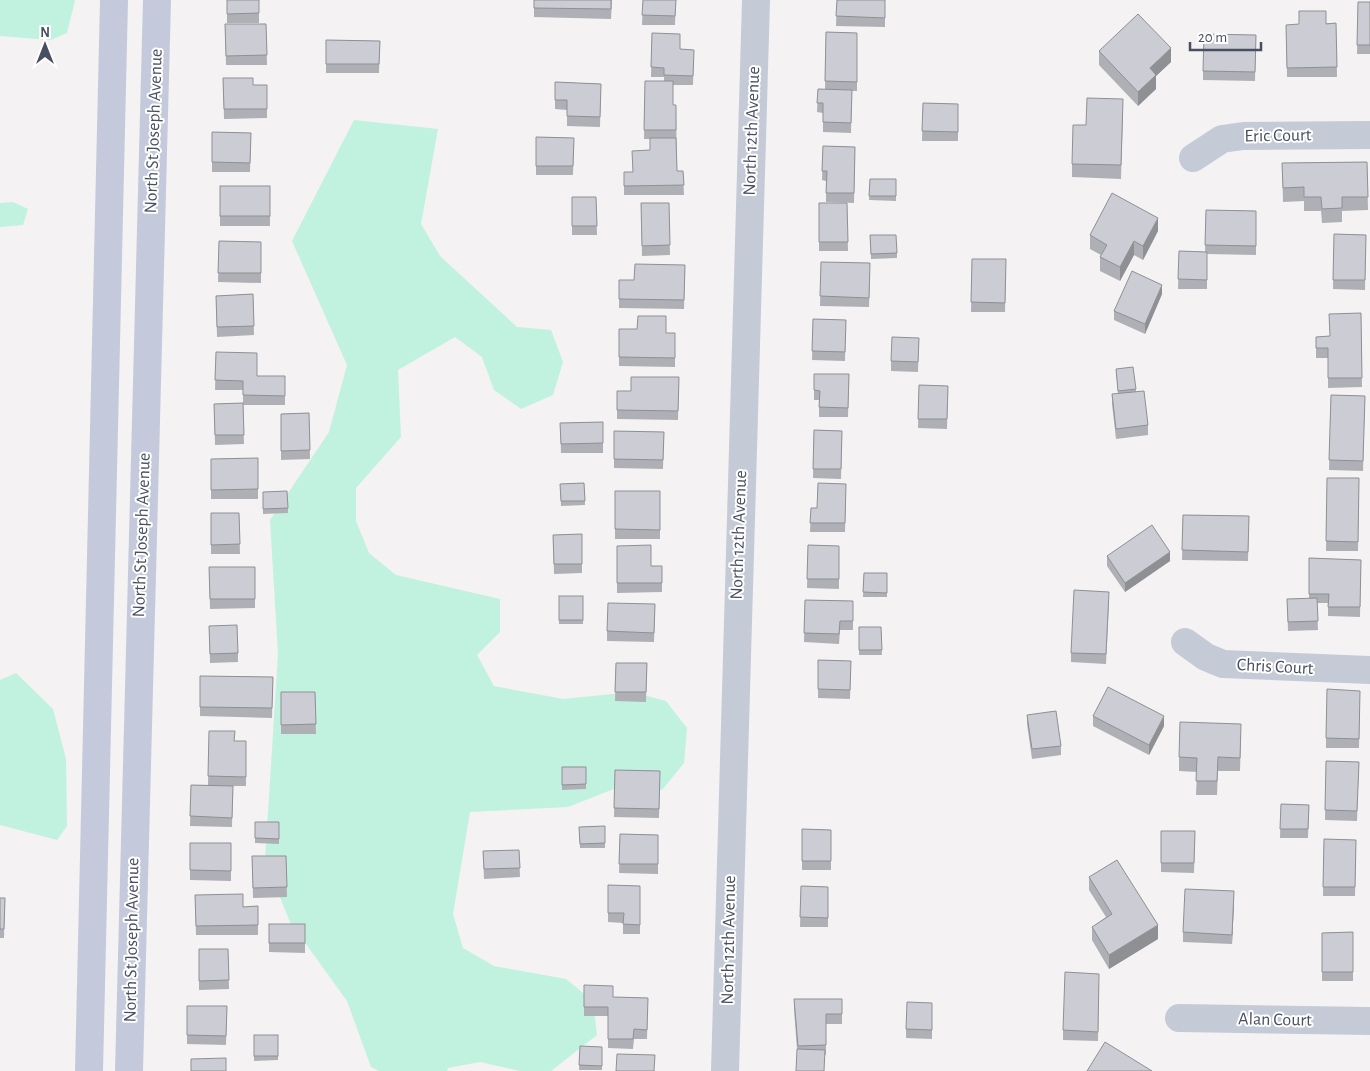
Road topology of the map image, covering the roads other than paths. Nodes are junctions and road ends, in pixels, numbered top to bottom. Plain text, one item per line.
1 (114, 0) edge
2 (157, 0) edge
3 (756, 0) edge
4 (1370, 135) edge
5 (1193, 158) dead end
6 (1185, 642) dead end
7 (1370, 670) edge
8 (1179, 1018) dead end
9 (1370, 1021) edge
10 (89, 1071) edge
11 (129, 1071) edge
12 (725, 1071) edge

1 - 10 main road
2 - 11 main road, North St Joseph Avenue
3 - 12 street, North 12th Avenue
4 - 5 street, Eric Court
6 - 7 street, Chris Court
8 - 9 street, Alan Court

